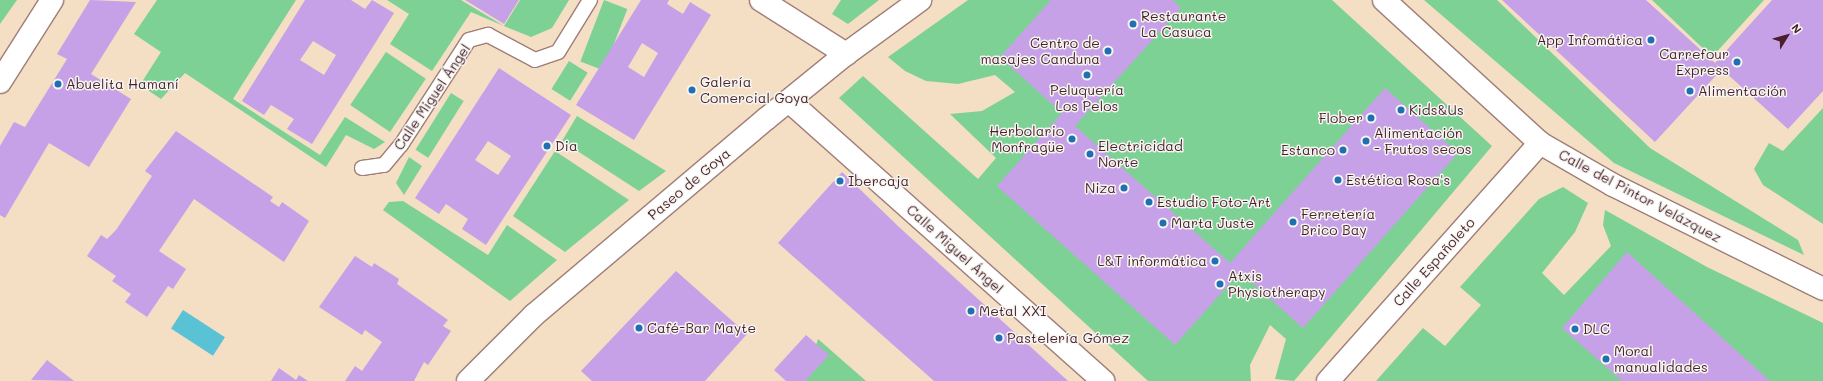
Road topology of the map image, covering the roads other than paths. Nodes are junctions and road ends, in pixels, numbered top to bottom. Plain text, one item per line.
1 (52, 0) edge
2 (590, 0) edge
3 (761, 0) edge
4 (920, 0) edge
5 (1384, 0) edge
6 (846, 54) junction
7 (0, 82) edge
8 (789, 102) junction
9 (1540, 142) junction
10 (362, 168) dead end
11 (1823, 289) edge
12 (468, 381) edge
13 (1103, 381) edge
14 (1328, 381) edge

1 - 7 street
2 - 10 lane, Calle Miguel Ángel
3 - 6 street
4 - 6 street, Paseo de Goya
5 - 9 street, Calle del Pintor Velázquez
6 - 8 street, Paseo de Goya
8 - 12 street, Paseo de Goya
8 - 13 street, Calle Miguel Ángel
9 - 11 street, Calle del Pintor Velázquez
9 - 14 street, Calle Españoleto

